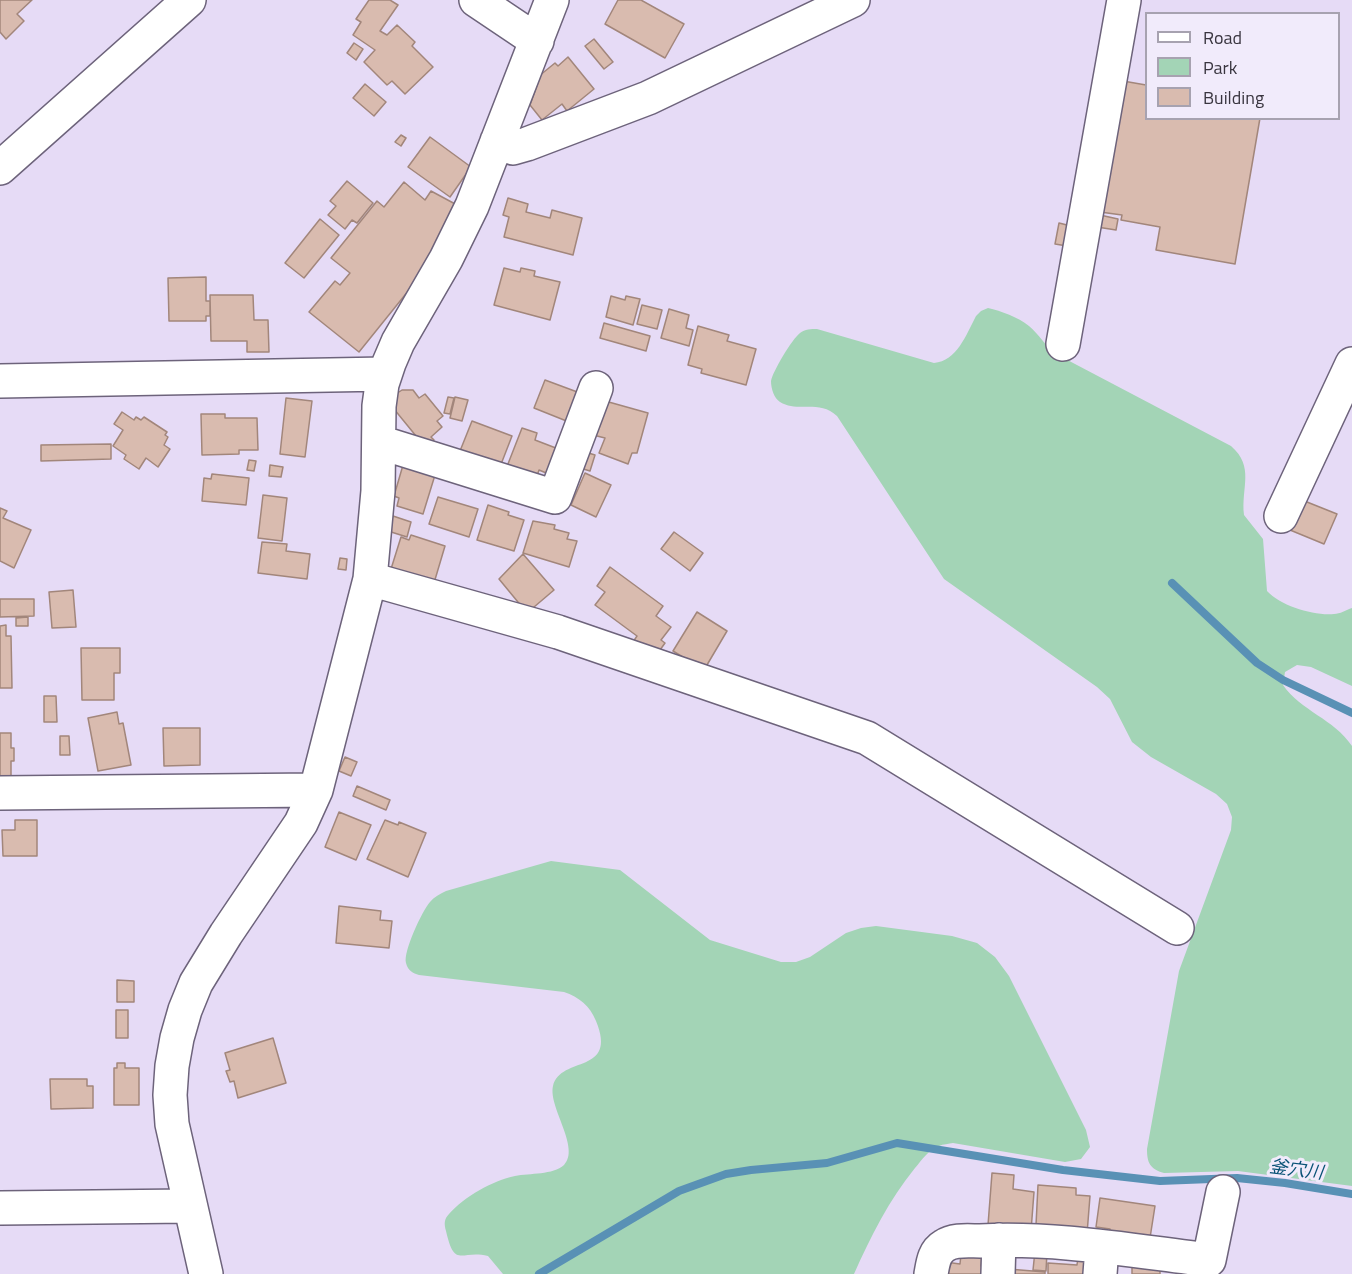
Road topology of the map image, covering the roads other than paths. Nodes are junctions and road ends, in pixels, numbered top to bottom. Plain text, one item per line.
1 (189, 0) edge
2 (476, 0) edge
3 (552, 0) edge
4 (853, 0) edge
5 (1124, 0) edge
6 (537, 41) junction
7 (497, 141) junction
8 (0, 168) edge
9 (1063, 344) dead end
10 (1352, 364) edge
11 (385, 374) junction
12 (0, 381) edge
13 (596, 388) dead end
14 (379, 442) junction
15 (1281, 516) dead end
16 (370, 579) junction
17 (316, 790) junction
18 (0, 794) edge
19 (1177, 928) dead end
20 (1223, 1192) dead end
21 (189, 1206) junction
22 (0, 1208) edge
23 (999, 1240) junction
24 (1101, 1261) edge
25 (206, 1274) edge
26 (931, 1274) edge
27 (998, 1274) edge

1 - 8 street
2 - 6 street
3 - 6 street
4 - 7 street
5 - 9 street
6 - 7 street
7 - 11 street
10 - 15 street
11 - 12 street
11 - 14 street
13 - 14 street
14 - 16 street
16 - 17 street
16 - 19 street
17 - 18 street
17 - 21 street
20 - 24 street
21 - 22 street
21 - 25 street
23 - 24 street
23 - 26 street
23 - 27 street

